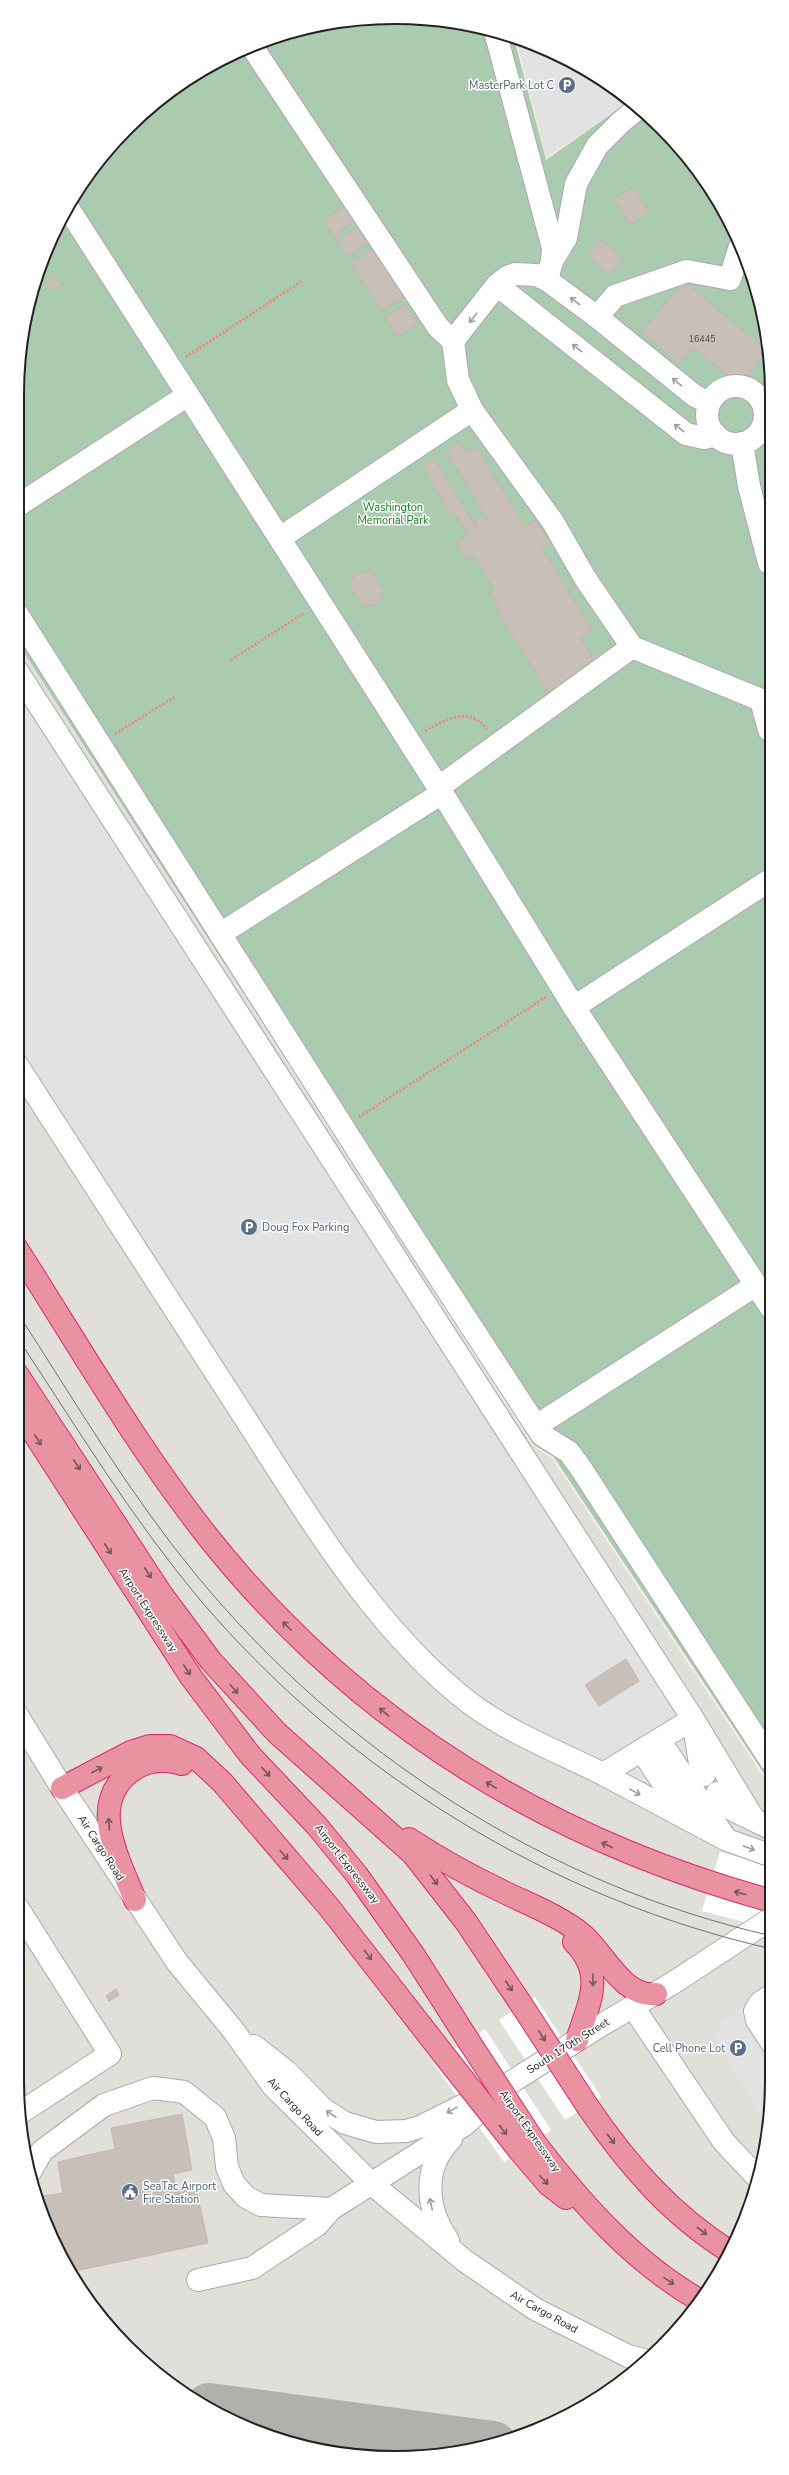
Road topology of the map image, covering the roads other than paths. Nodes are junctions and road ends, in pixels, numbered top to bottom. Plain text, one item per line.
1 (497, 39) edge
2 (255, 51) edge
3 (634, 112) edge
4 (72, 214) edge
5 (738, 255) edge
6 (550, 270) junction
7 (497, 285) junction
8 (598, 317) junction
9 (453, 341) junction
10 (763, 389) edge
11 (188, 395) junction
12 (709, 403) junction
13 (472, 410) junction
14 (716, 435) junction
15 (742, 443) junction
16 (24, 501) edge
17 (280, 538) junction
18 (765, 548) edge
19 (24, 625) edge
20 (632, 647) junction
21 (24, 682) edge
22 (765, 692) edge
23 (440, 790) junction
24 (765, 883) edge
25 (220, 934) junction
26 (574, 1007) junction
27 (24, 1076) edge
28 (24, 1260) edge
29 (756, 1285) junction
30 (765, 1300) edge
31 (24, 1385) edge
32 (24, 1418) edge
33 (536, 1426) junction
34 (693, 1718) junction
35 (24, 1726) edge
36 (651, 1745) junction
37 (765, 1753) edge
38 (708, 1772) dead end
39 (603, 1774) junction
40 (335, 1785) junction
41 (62, 1788) junction
42 (721, 1791) dead end
43 (687, 1820) junction
44 (762, 1824) edge
45 (259, 1825) junction
46 (707, 1830) junction
47 (727, 1840) junction
48 (424, 1849) junction
49 (765, 1854) edge
50 (765, 1899) edge
51 (135, 1900) junction
52 (24, 1918) edge
53 (765, 1923) edge
54 (656, 1994) junction
55 (765, 2000) edge
56 (633, 2007) junction
57 (233, 2030) junction
58 (765, 2032) edge
59 (577, 2040) junction
60 (513, 2081) junction
61 (25, 2109) edge
62 (464, 2125) junction
63 (527, 2147) junction
64 (34, 2165) edge
65 (753, 2173) edge
66 (372, 2184) junction
67 (331, 2209) junction
68 (725, 2248) edge
69 (465, 2261) junction
70 (198, 2280) dead end
71 (695, 2297) edge
72 (639, 2359) edge

1 - 6 street
2 - 9 street
3 - 6 street
4 - 11 street
5 - 8 street
6 - 7 street
8 -> 6 street
7 -> 9 street
14 -> 7 street
12 -> 8 street
9 - 13 street
10 - 12 street
10 - 15 street
11 - 16 street
11 - 17 street
12 - 14 street
13 - 17 street
13 - 20 street
14 - 15 street
15 - 18 street
17 - 23 street
19 - 25 street
20 - 22 street
20 - 23 street
21 - 34 street
23 - 25 street
23 - 26 street
24 - 26 street
25 - 33 street
26 - 29 street
27 - 39 street
50 -> 28 highway
29 - 30 street
29 - 33 street
31 -> 40 highway
32 -> 63 highway, Airport Expressway, bridge
33 - 37 street
34 - 36 street
34 - 38 street
34 - 44 street
35 - 41 street, Air Cargo Road
36 - 39 street
36 - 43 street
36 - 46 street
36 - 47 street
39 -> 43 street
40 - 48 highway
40 -> 68 highway, bridge
41 -> 45 highway
41 - 51 street, Air Cargo Road
42 - 44 street
43 - 46 street
51 -> 45 highway
45 -> 63 highway, bridge
46 - 47 street
47 -> 49 street
48 - 54 highway
48 -> 59 highway
51 - 57 street, Air Cargo Road
52 - 61 street
53 - 54 street, South 170th Street
54 - 56 street, South 170th Street
55 - 58 street
56 - 59 street, South 170th Street
56 - 65 street
60 -> 57 street
57 - 66 street, Air Cargo Road
59 - 60 street, South 170th Street
60 - 62 street, South 170th Street
62 - 66 street, South 170th Street
69 -> 62 street
63 -> 71 highway, Airport Expressway
64 - 67 street
66 - 67 street, South 170th Street
66 - 69 street, Air Cargo Road
67 - 70 street, South 170th Street
69 - 72 street, Air Cargo Road

